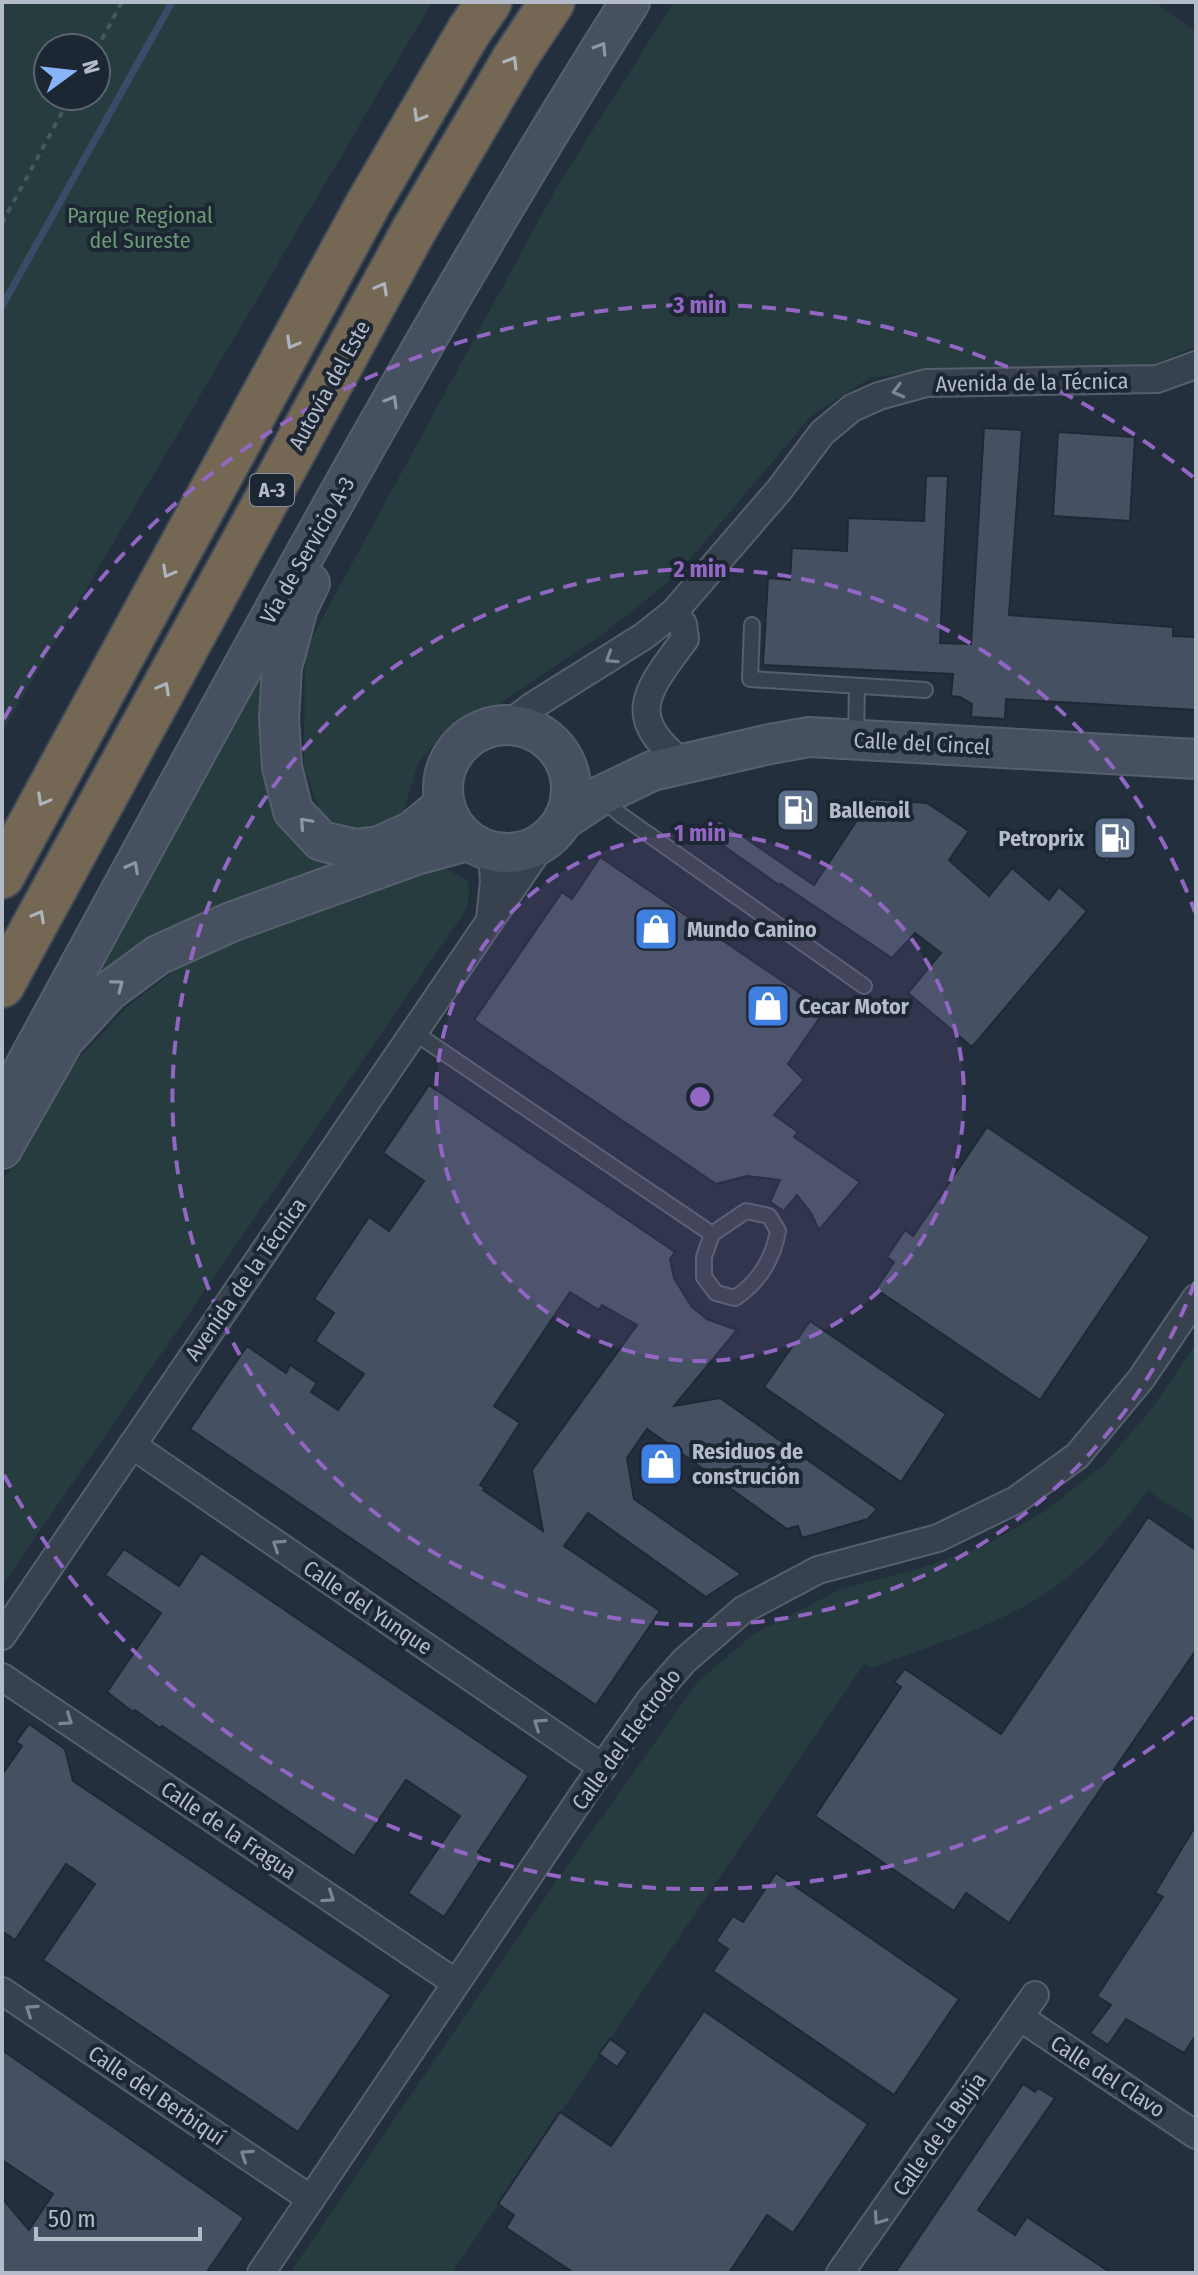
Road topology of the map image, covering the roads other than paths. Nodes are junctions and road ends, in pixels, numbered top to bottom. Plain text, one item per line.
1 (489, 2) edge
2 (552, 2) edge
3 (630, 2) edge
4 (1196, 365) edge
5 (354, 468) junction
6 (674, 612) junction
7 (752, 625) dead end
8 (857, 686) junction
9 (925, 690) dead end
10 (509, 724) junction
11 (856, 738) junction
12 (561, 753) junction
13 (1196, 759) edge
14 (668, 768) junction
15 (600, 796) junction
16 (445, 804) junction
17 (554, 831) junction
18 (480, 846) junction
19 (2, 876) edge
20 (490, 922) junction
21 (2, 985) edge
22 (864, 986) dead end
23 (415, 1033) junction
24 (2, 1108) edge
25 (2, 1149) edge
26 (712, 1234) junction
27 (1196, 1298) edge
28 (132, 1445) junction
29 (2, 1636) edge
30 (2, 1677) edge
31 (603, 1768) junction
32 (456, 1983) junction
33 (2, 1991) edge
34 (1035, 1995) dead end
35 (1021, 2018) junction
36 (1196, 2135) edge
37 (311, 2199) junction
38 (261, 2273) edge
39 (840, 2273) edge

1 -> 19 highway, A-3
21 -> 2 highway, Autovía del Este / A-3
5 -> 3 main road, Vía de Servicio A-3
4 -> 6 street, Avenida de la Técnica
16 -> 5 main road
24 -> 5 main road, Vía de Servicio A-3
6 -> 10 street, Avenida de la Técnica
6 - 14 street
7 - 8 lane
8 - 9 lane
8 - 11 lane
10 - 12 main road
10 - 16 main road
11 - 13 main road, Calle del Cincel
11 - 14 main road, Calle del Cincel
12 - 14 main road
12 - 17 main road
14 - 15 main road
15 - 17 main road
15 - 22 lane
16 - 18 main road
17 - 18 main road
17 - 20 street, Avenida de la Técnica
18 - 20 street, Avenida de la Técnica
25 -> 18 main road
20 - 23 street, Avenida de la Técnica
23 - 26 lane
23 - 28 street, Avenida de la Técnica
26 - 26 lane
27 - 31 street, Calle del Electrodo
28 - 29 street, Avenida de la Técnica
31 -> 28 street, Calle del Yunque
30 -> 32 street, Calle de la Fragua
31 - 32 street, Calle del Electrodo
32 - 37 street, Calle del Electrodo
37 -> 33 street, Calle del Berbiquí
34 - 35 street, Calle de la Bujía
35 - 36 street, Calle del Clavo
35 -> 39 street, Calle de la Bujía
37 - 38 street, Calle del Electrodo

